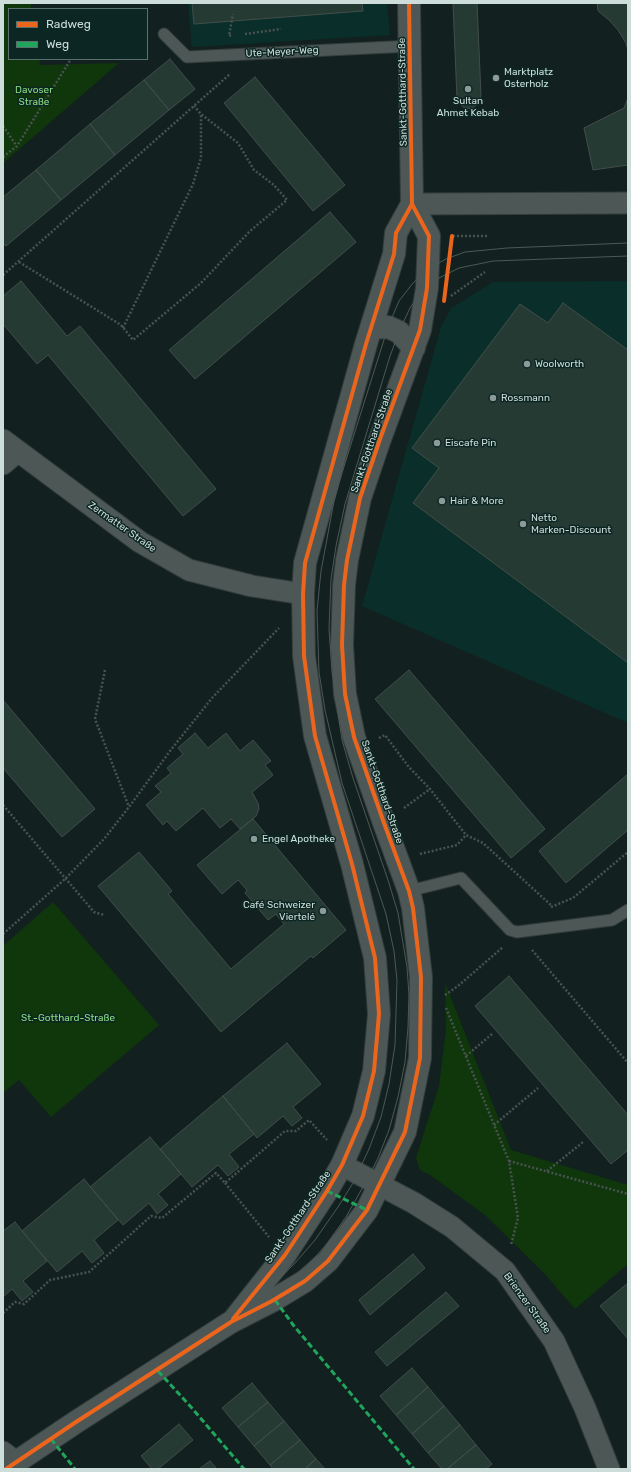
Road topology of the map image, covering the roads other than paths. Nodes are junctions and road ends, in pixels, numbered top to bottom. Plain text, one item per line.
1 (409, 3) edge
2 (164, 34) dead end
3 (411, 46) junction
4 (628, 203) edge
5 (412, 204) junction
6 (371, 328) junction
7 (414, 348) junction
8 (8, 452) edge
9 (303, 594) junction
10 (409, 891) junction
11 (628, 910) edge
12 (343, 1163) junction
13 (380, 1184) junction
14 (231, 1322) junction
15 (8, 1461) edge
16 (609, 1469) edge

1 - 3 street, Sankt-Gotthard-Straße
2 - 3 lane, Ute-Meyer-Weg
3 - 5 street, Sankt-Gotthard-Straße
4 - 5 street
5 - 6 street, Sankt-Gotthard-Straße
5 - 7 street, Sankt-Gotthard-Straße
6 - 7 street
6 - 9 street, Sankt-Gotthard-Straße
7 - 10 street, Sankt-Gotthard-Straße
8 - 9 street, Zermatter Straße
9 - 12 street, Sankt-Gotthard-Straße
10 - 11 lane
10 - 13 street, Sankt-Gotthard-Straße
12 - 13 street, Brienzer Straße
12 - 14 street, Sankt-Gotthard-Straße
13 - 14 street, Sankt-Gotthard-Straße
13 - 16 street, Brienzer Straße
14 - 15 street, Sankt-Gotthard-Straße

